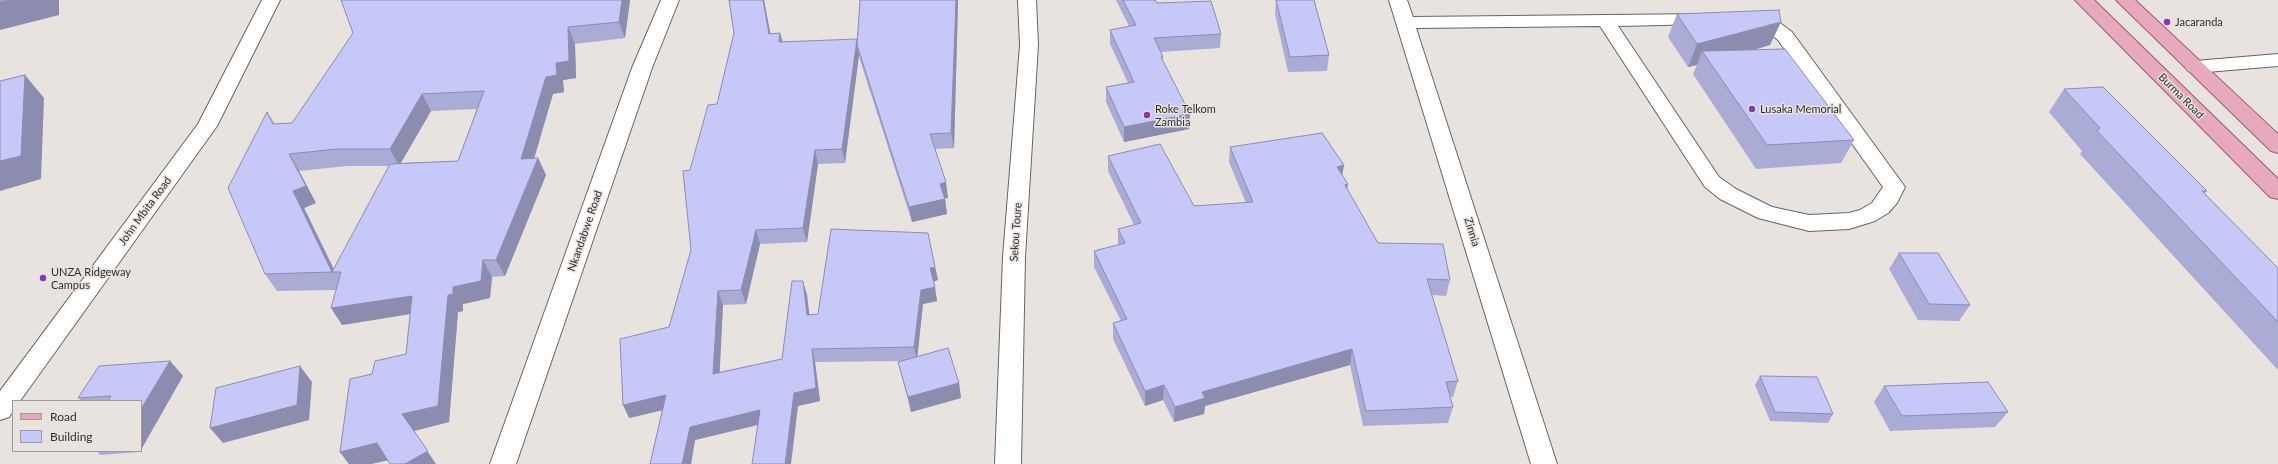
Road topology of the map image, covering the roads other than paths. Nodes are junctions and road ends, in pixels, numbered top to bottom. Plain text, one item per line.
1 (271, 0) edge
2 (670, 0) edge
3 (1027, 0) edge
4 (1398, 0) edge
5 (2084, 0) edge
6 (2125, 0) edge
7 (1605, 20) junction
8 (1406, 23) junction
9 (2278, 60) edge
10 (2195, 67) junction
11 (2278, 146) edge
12 (2278, 192) edge
13 (0, 410) edge
14 (503, 464) edge
15 (1008, 464) edge
16 (1544, 464) edge

1 - 13 street, John Mbita Road
2 - 14 street, Nkandabwe Road
3 - 15 street, Sekou Toure
4 - 8 street, Zinnia
5 - 12 main road, Burma Road
6 - 10 main road
7 - 7 street
7 - 8 street
8 - 16 street, Zinnia
9 - 10 street
10 - 11 main road

